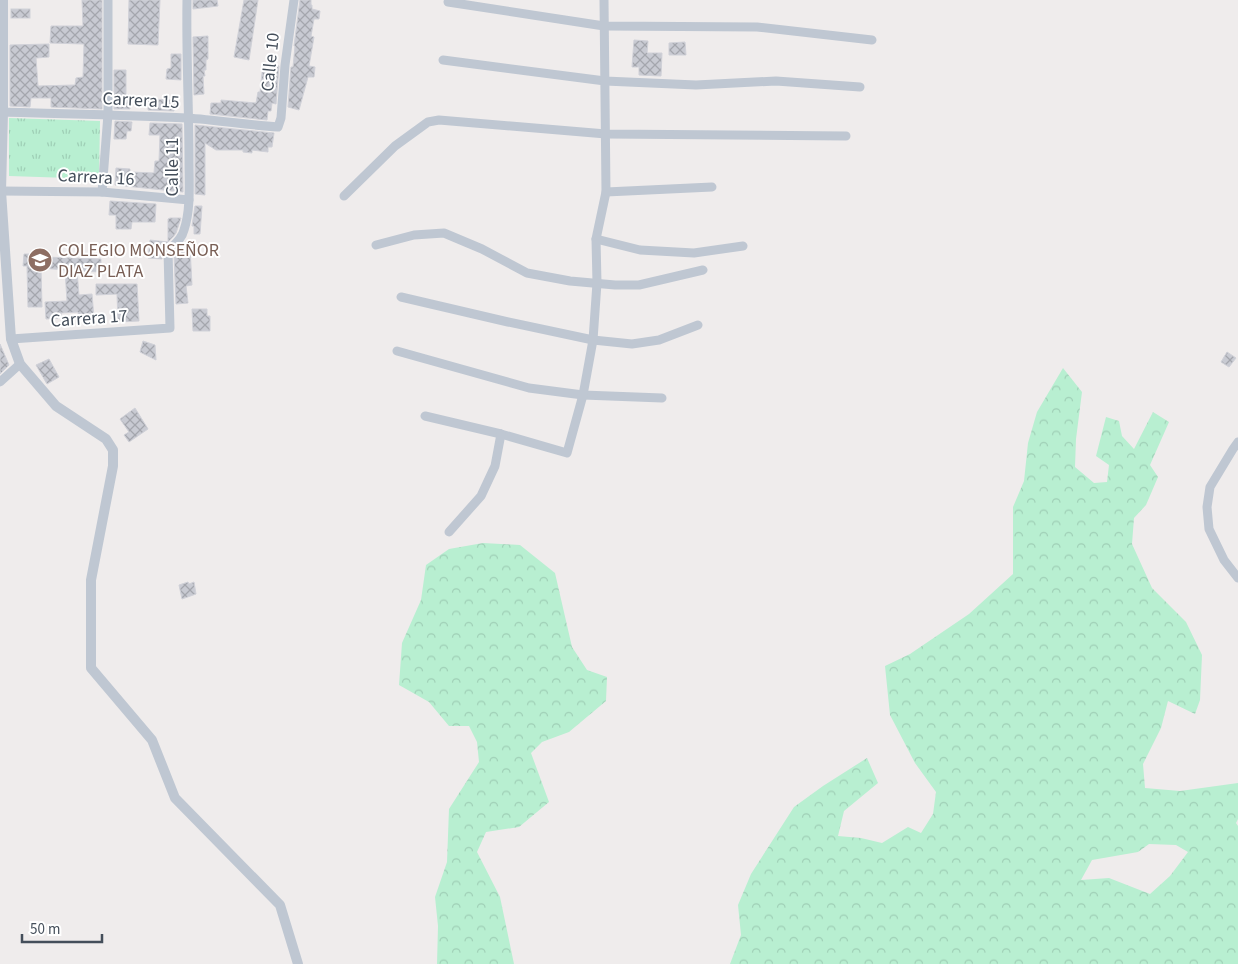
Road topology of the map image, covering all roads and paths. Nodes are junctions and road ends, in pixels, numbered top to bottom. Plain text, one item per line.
1 (3, 0) edge
2 (108, 0) edge
3 (187, 0) edge
4 (294, 0) edge
5 (604, 0) edge
6 (448, 2) dead end
7 (604, 26) junction
8 (872, 40) dead end
9 (443, 60) dead end
10 (605, 81) junction
11 (860, 87) dead end
12 (3, 112) junction
13 (108, 114) junction
14 (189, 118) junction
15 (278, 127) joint
16 (606, 134) junction
17 (846, 136) dead end
18 (712, 187) dead end
19 (1, 191) edge
20 (102, 192) junction
21 (606, 192) junction
22 (344, 196) dead end
23 (188, 200) junction
24 (596, 239) junction
25 (376, 245) dead end
26 (743, 246) dead end
27 (704, 270) dead end
28 (597, 283) junction
29 (401, 297) dead end
30 (698, 325) dead end
31 (170, 328) joint
32 (11, 339) junction
33 (593, 340) junction
34 (397, 351) dead end
35 (20, 364) junction
36 (0, 382) edge
37 (583, 395) junction
38 (662, 398) dead end
39 (425, 416) dead end
40 (501, 434) junction
41 (1238, 442) edge
42 (449, 532) dead end
43 (1238, 578) edge
44 (298, 964) edge

1 - 12 street
2 - 13 street
3 - 14 street, Calle 11
4 - 15 street, Calle 10
5 - 7 street
6 - 7 street
7 - 8 street
7 - 10 street
9 - 10 street
10 - 11 street
10 - 16 street
12 - 13 street, Carrera 15
12 - 19 street
13 - 14 street, Carrera 15
13 - 20 street
14 - 15 street, Carrera 15
14 - 23 street, Calle 11
16 - 17 street
16 - 21 street
16 - 22 street
18 - 21 street
19 - 20 street, Carrera 16
19 - 32 street
20 - 23 street, Carrera 16
21 - 24 street
23 - 31 street, Calle 11
24 - 26 street
24 - 28 street
25 - 28 street
27 - 28 street
28 - 33 street
29 - 33 street
30 - 33 street
31 - 32 street, Carrera 17
32 - 35 street
33 - 37 street
34 - 37 street
35 - 36 street
35 - 44 street
37 - 38 street
37 - 40 street
39 - 40 street
40 - 42 street
41 - 43 street

